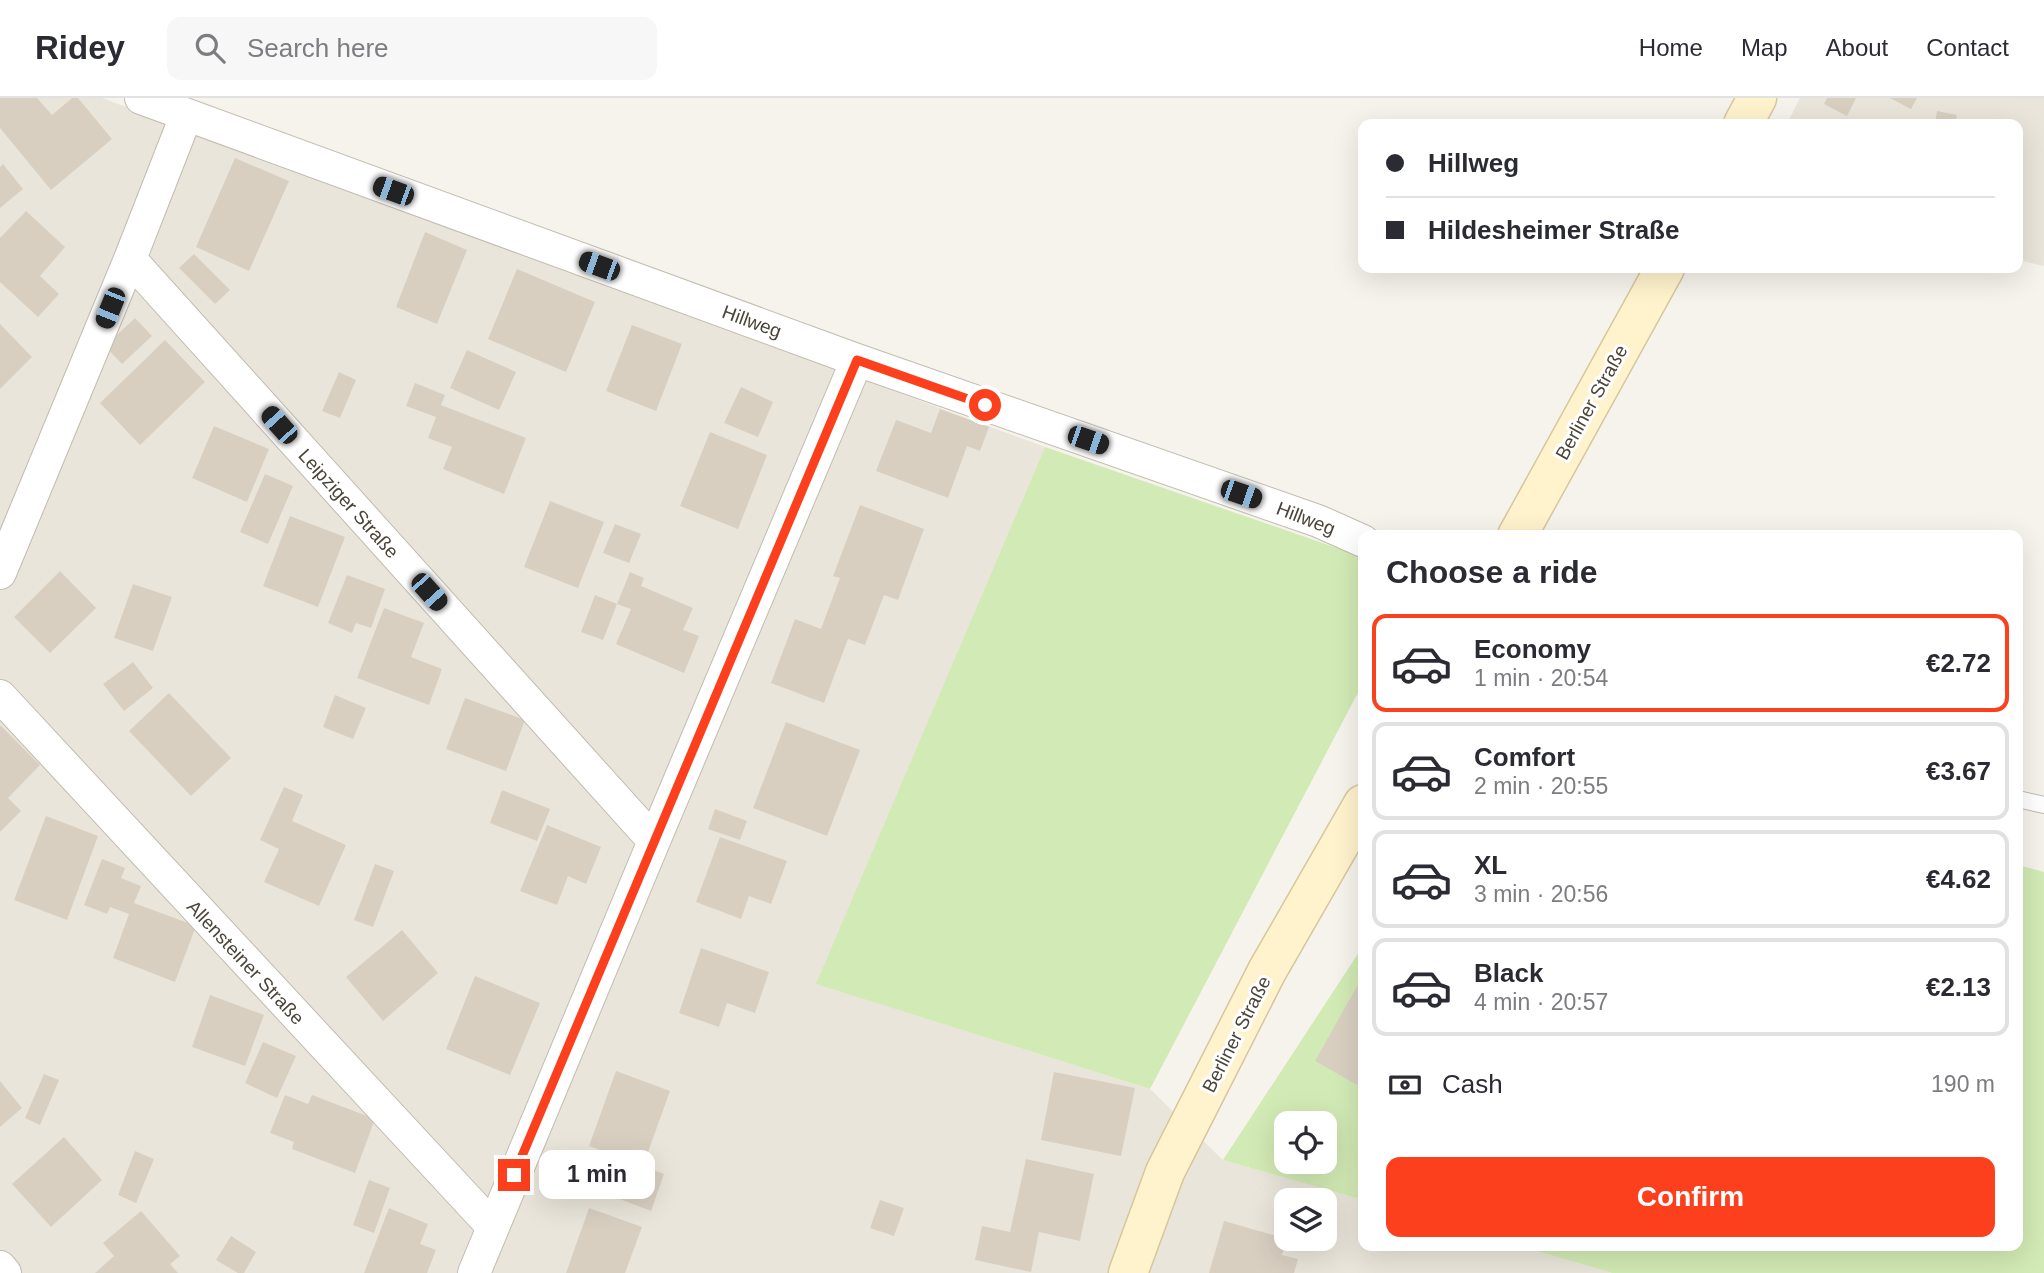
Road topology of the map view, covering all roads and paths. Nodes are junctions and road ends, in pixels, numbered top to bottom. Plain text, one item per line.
1 (141, 98) edge
2 (1758, 98) edge
3 (186, 116) junction
4 (1746, 119) edge
5 (130, 259) junction
6 (1662, 273) edge
7 (857, 360) junction
8 (1520, 530) edge
9 (1358, 539) edge
10 (0, 573) edge
11 (0, 696) edge
12 (2023, 800) edge
13 (2044, 805) edge
14 (1358, 813) edge
15 (654, 841) junction
16 (492, 1227) junction
17 (0, 1267) edge
18 (5, 1273) edge
19 (474, 1273) edge
20 (1128, 1273) edge

1 - 3 street, Hillweg
2 - 4 main road
3 - 5 street
3 - 7 street, Hillweg
5 - 10 street
5 - 15 street, Leipziger Straße
6 - 8 main road, Berliner Straße
7 - 9 street, Hillweg
7 - 15 street
11 - 16 street, Allensteiner Straße
12 - 13 lane
14 - 20 main road, Berliner Straße
15 - 16 street
16 - 19 street
17 - 18 street

